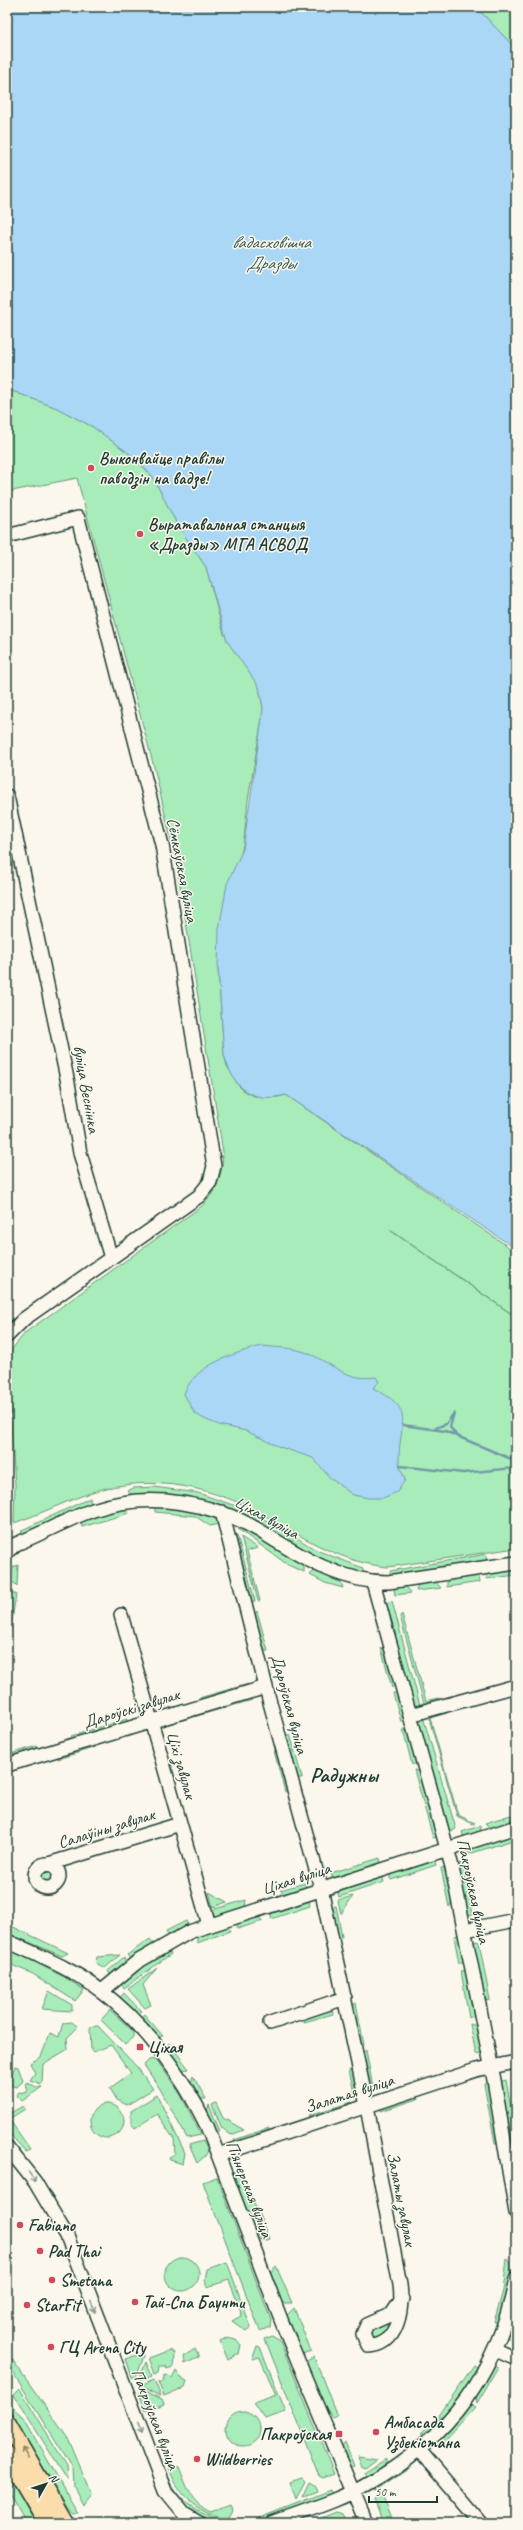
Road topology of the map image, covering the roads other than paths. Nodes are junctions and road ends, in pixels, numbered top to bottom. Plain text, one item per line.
1 (7, 536) edge
2 (7, 796) edge
3 (111, 1258) junction
4 (7, 1336) edge
5 (222, 1512) junction
6 (7, 1552) edge
7 (516, 1563) edge
8 (373, 1582) junction
9 (122, 1615) dead end
10 (516, 1686) edge
11 (266, 1687) junction
12 (410, 1715) junction
13 (151, 1721) junction
14 (7, 1765) edge
15 (180, 1824) junction
16 (516, 1827) edge
17 (447, 1849) junction
18 (42, 1866) dead end
19 (321, 1888) junction
20 (516, 1920) edge
21 (209, 1925) junction
22 (465, 1930) junction
23 (7, 1941) edge
24 (102, 1991) junction
25 (345, 1998) junction
26 (270, 2023) dead end
27 (516, 2062) edge
28 (491, 2067) junction
29 (366, 2106) junction
30 (7, 2147) edge
31 (218, 2155) junction
32 (516, 2213) edge
33 (516, 2279) edge
34 (402, 2299) dead end
35 (496, 2350) junction
36 (516, 2359) edge
37 (7, 2423) edge
38 (419, 2450) junction
39 (7, 2455) edge
40 (352, 2492) junction
41 (47, 2523) edge
42 (65, 2523) edge
43 (199, 2523) edge
44 (272, 2523) edge
45 (366, 2523) edge
46 (481, 2523) edge

1 - 3 street, Сёмкаўская вуліца
2 - 3 street, вуліца Веснінка
3 - 4 street
5 - 6 street, Ціхая вуліца
5 - 8 street, Ціхая вуліца
5 - 11 street, Дароўская вуліца
7 - 8 street, Ціхая вуліца
8 - 12 street, Пакроўская вуліца
9 - 13 street, Ціхі завулак
10 - 12 street
11 - 13 street, Дароўскі завулак
11 - 19 street, Дароўская вуліца
12 - 17 street, Пакроўская вуліца
13 - 14 street, Дароўскі завулак
13 - 15 street, Ціхі завулак
15 - 18 street, Салаўіны завулак
15 - 21 street, Ціхі завулак
16 - 17 street, Ціхая вуліца
17 - 19 street, Ціхая вуліца
17 - 22 street, Пакроўская вуліца
19 - 21 street, Ціхая вуліца
19 - 25 street, Дароўская вуліца
20 - 22 street
21 - 24 street, Ціхая вуліца
22 - 28 street, Пакроўская вуліца
23 - 24 street, Піянерская вуліца
24 - 31 street, Піянерская вуліца
25 - 26 street
25 - 29 street, Дароўская вуліца
27 - 28 street, Залатая вуліца
28 - 29 street, Залатая вуліца
28 - 32 street, Пакроўская вуліца
29 - 31 street, Залатая вуліца
29 - 34 street, Залаты завулак
30 -> 43 street, Пакроўская вуліца
31 - 40 street, Піянерская вуліца
33 - 35 street
35 - 36 street
35 - 38 street
42 -> 37 main road
38 - 40 street
38 - 46 street
39 - 41 main road
40 - 44 street
40 - 45 street, Піянерская вуліца

